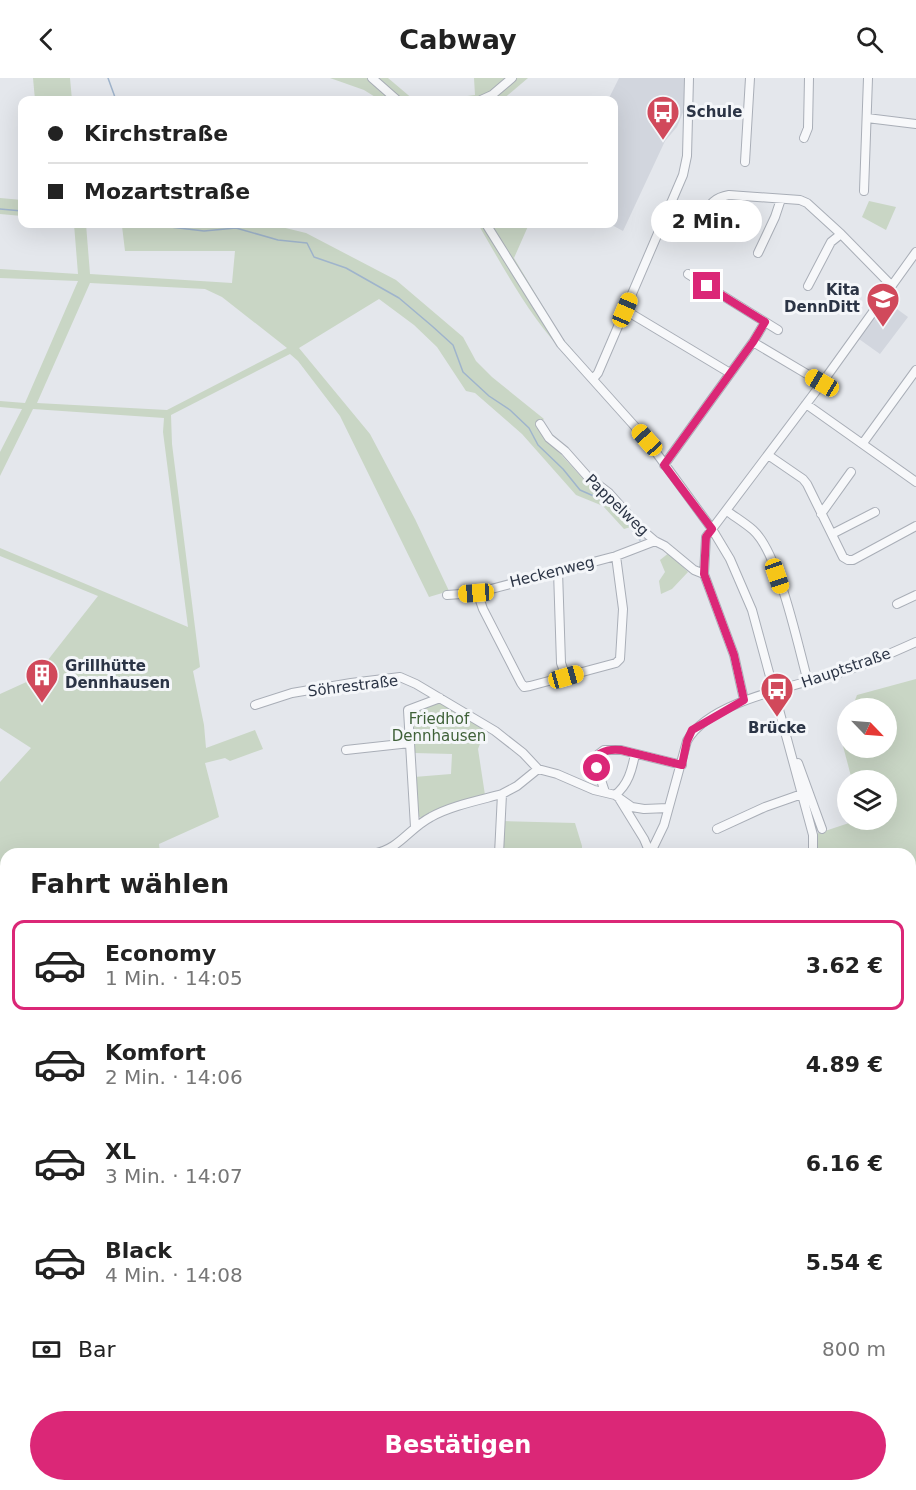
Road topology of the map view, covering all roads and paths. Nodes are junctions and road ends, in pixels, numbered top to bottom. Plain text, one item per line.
1 (372, 78) edge
2 (512, 78) edge
3 (689, 78) edge
4 (750, 78) edge
5 (810, 78) edge
6 (868, 78) edge
7 (392, 96) edge
8 (488, 96) edge
9 (867, 118) junction
10 (916, 124) edge
11 (804, 138) dead end
12 (745, 162) dead end
13 (864, 191) dead end
14 (781, 199) junction
15 (699, 220) dead end
16 (488, 228) edge
17 (841, 234) junction
18 (916, 252) edge
19 (758, 253) dead end
20 (688, 274) dead end
21 (891, 285) junction
22 (808, 286) dead end
23 (625, 310) junction
24 (765, 322) junction
25 (778, 330) dead end
26 (753, 342) junction
27 (916, 370) edge
28 (730, 373) junction
29 (592, 379) junction
30 (822, 383) junction
31 (806, 404) junction
32 (540, 424) dead end
33 (863, 443) junction
34 (768, 455) junction
35 (664, 465) junction
36 (851, 472) dead end
37 (916, 482) edge
38 (727, 511) junction
39 (875, 512) dead end
40 (821, 514) junction
41 (916, 526) edge
42 (712, 529) junction
43 (832, 534) junction
44 (655, 541) junction
45 (616, 556) junction
46 (558, 571) junction
47 (704, 574) junction
48 (477, 592) junction
49 (447, 595) dead end
50 (916, 595) edge
51 (897, 604) dead end
52 (916, 642) edge
53 (566, 677) junction
54 (808, 682) junction
55 (775, 691) junction
56 (440, 698) junction
57 (744, 700) junction
58 (255, 705) dead end
59 (410, 743) junction
60 (346, 750) dead end
61 (635, 754) junction
62 (793, 758) junction
63 (682, 765) junction
64 (538, 769) junction
65 (605, 792) junction
66 (502, 794) junction
67 (802, 794) junction
68 (618, 797) junction
69 (668, 808) junction
70 (415, 827) junction
71 (717, 829) dead end
72 (822, 829) dead end
73 (391, 848) edge
74 (499, 848) edge
75 (647, 848) edge
76 (653, 848) edge
77 (813, 848) edge

1 - 7 street
2 - 8 street
3 - 23 street
4 - 12 street
5 - 11 street
6 - 9 street
9 - 10 street
9 - 13 street
14 - 15 street
14 - 17 street
14 - 19 street
16 - 29 street
17 - 21 street
17 - 22 street
18 - 21 street
20 - 24 street
21 - 30 street
23 - 28 street
23 - 29 street
24 - 25 street
24 - 26 street
26 - 28 street
26 - 30 street
27 - 33 street
28 - 35 street
29 - 35 street
30 - 31 street
31 - 33 street
31 - 34 street
32 - 44 street, Pappelweg
33 - 37 street
34 - 38 street
34 - 40 street
35 - 42 street
36 - 40 street
38 - 42 street
38 - 54 street
39 - 43 street
40 - 43 street
41 - 43 street
42 - 47 street
42 - 55 street
44 - 45 street, Heckenweg
44 - 47 street, Pappelweg
45 - 46 street, Heckenweg
45 - 53 street
46 - 48 street, Heckenweg
46 - 53 street
47 - 57 street
48 - 49 street, Heckenweg
48 - 53 street
50 - 51 street
52 - 54 street, Hauptstraße
54 - 55 street, Hauptstraße
55 - 57 street, Hauptstraße
55 - 62 street
56 - 58 street, Söhrestraße
56 - 59 street
56 - 64 street, Söhrestraße
57 - 63 street, Hauptstraße
59 - 60 street
59 - 70 street
61 - 63 street
61 - 65 street
61 - 68 street
62 - 67 street
62 - 72 street
63 - 69 street, Hauptstraße
64 - 65 street, Söhrestraße
64 - 66 street
65 - 68 street, Söhrestraße
66 - 70 street
66 - 74 street
67 - 71 street
67 - 77 street
68 - 69 street, Söhrestraße
68 - 75 street
69 - 76 street, Hauptstraße
70 - 73 street

